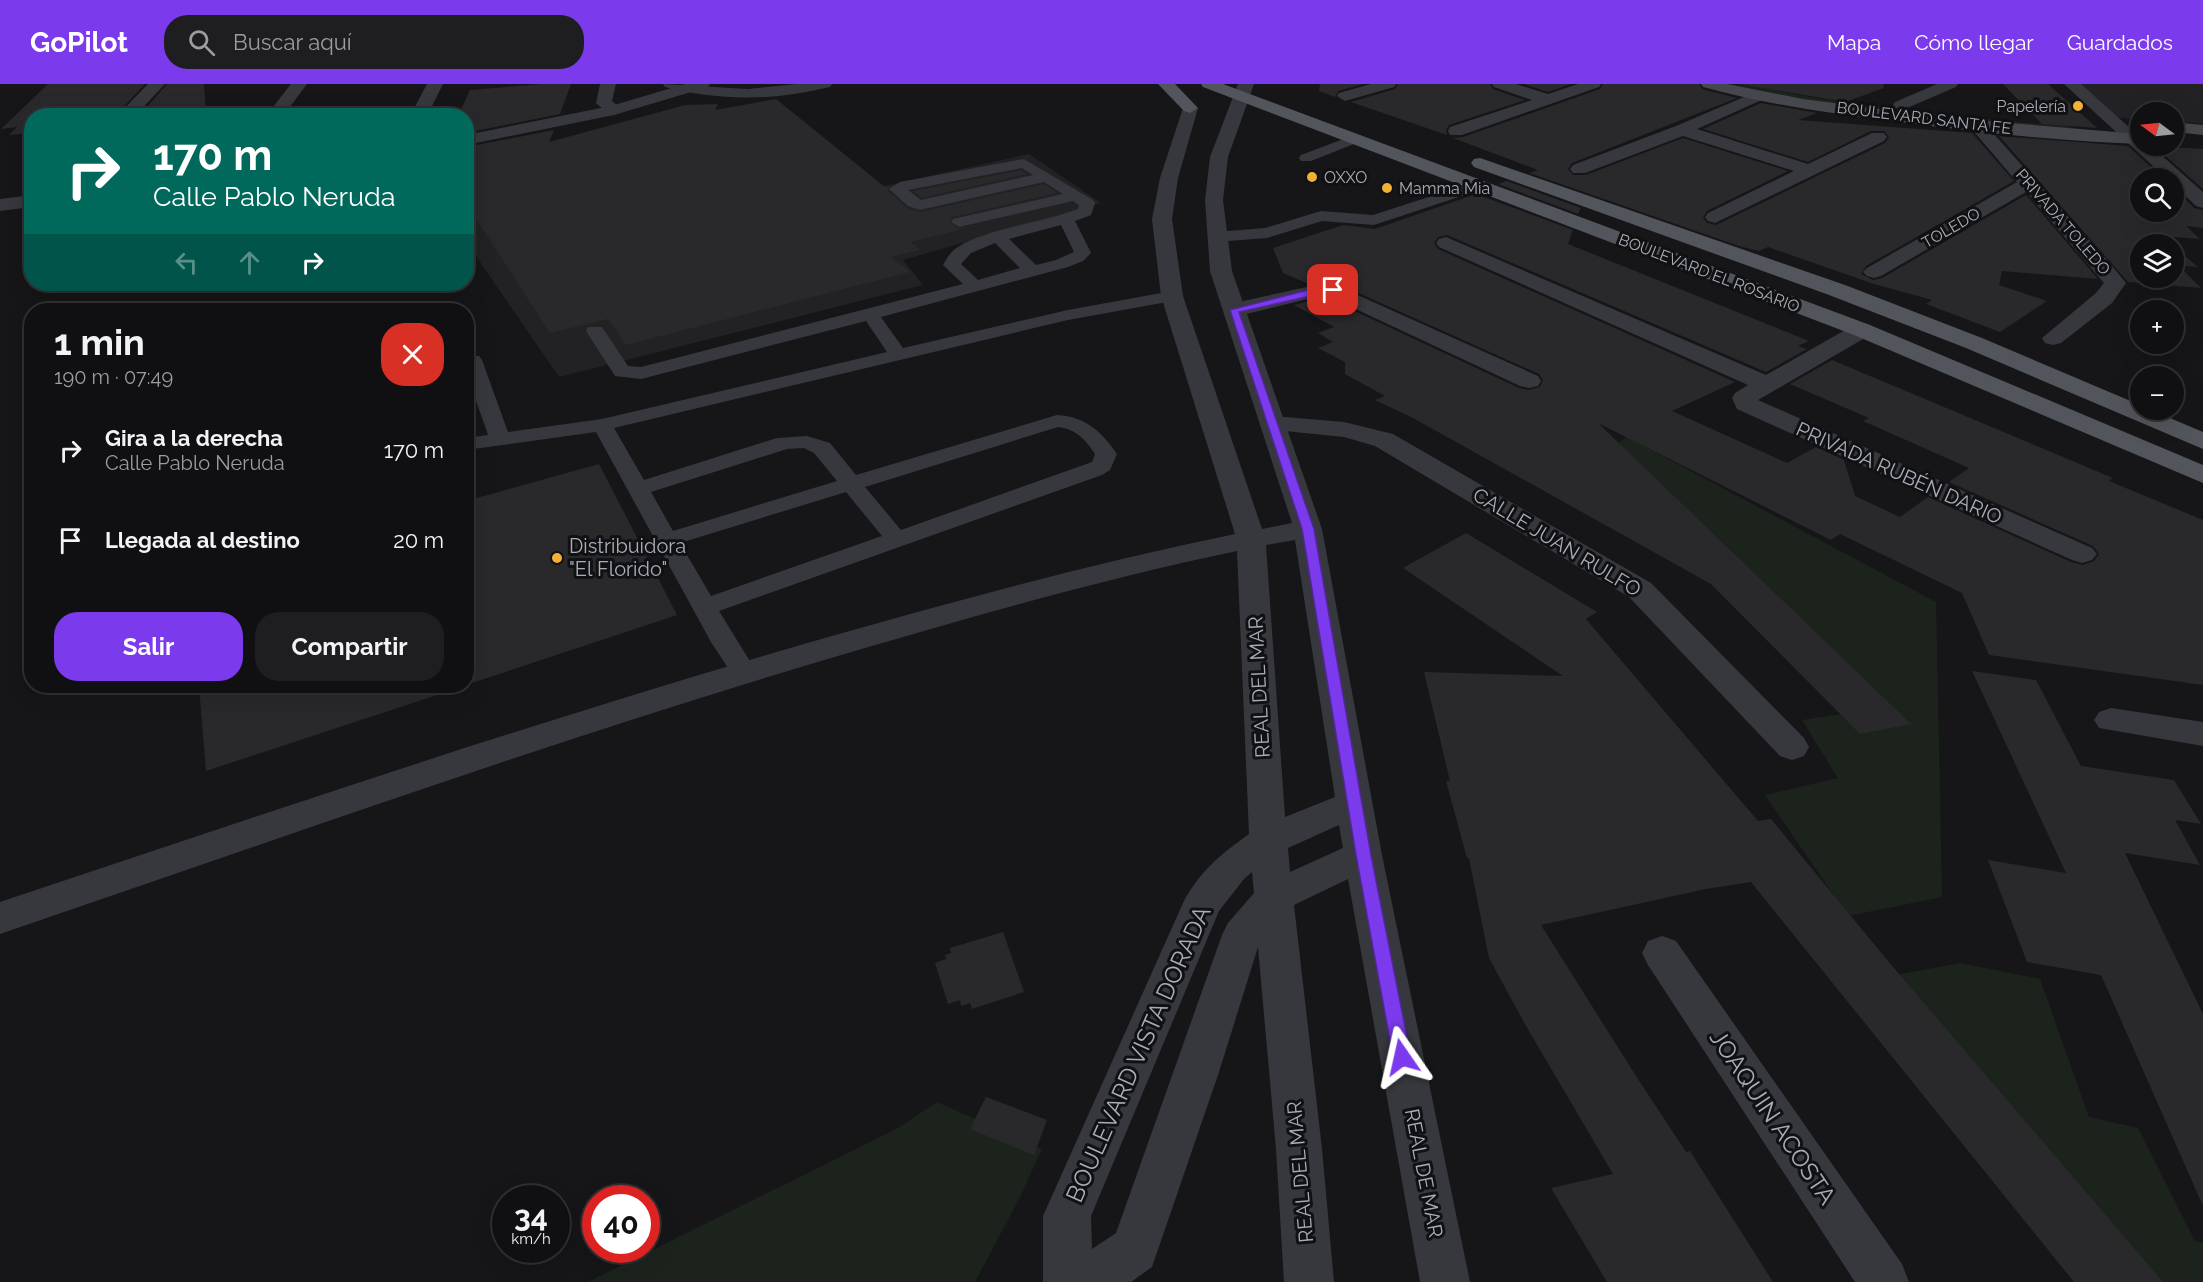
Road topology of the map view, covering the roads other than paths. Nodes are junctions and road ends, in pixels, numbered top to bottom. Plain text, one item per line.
1 (157, 84) edge
2 (299, 84) edge
3 (435, 84) edge
4 (608, 84) edge
5 (666, 84) edge
6 (671, 84) edge
7 (824, 84) edge
8 (1166, 84) edge
9 (1388, 84) edge
10 (1500, 84) edge
11 (1593, 84) edge
12 (1709, 84) edge
13 (1950, 84) edge
14 (2072, 84) edge
15 (695, 86) edge
16 (1249, 88) edge
17 (1763, 90) edge
18 (1200, 96) edge
19 (1345, 96) dead end
20 (1546, 99) junction
21 (1901, 105) junction
22 (609, 106) junction
23 (133, 108) edge
24 (280, 108) edge
25 (422, 108) edge
26 (2115, 123) junction
27 (1978, 126) junction
28 (1380, 127) dead end
29 (2184, 128) edge
30 (1682, 130) junction
31 (2130, 130) edge
32 (2203, 130) edge
33 (1456, 131) dead end
34 (2130, 134) edge
35 (1878, 137) dead end
36 (474, 138) edge
37 (1354, 139) junction
38 (2184, 142) edge
39 (2203, 143) edge
40 (1457, 155) dead end
41 (2158, 156) edge
42 (1306, 158) dead end
43 (1579, 169) dead end
44 (1808, 170) junction
45 (1047, 177) junction
46 (2028, 183) junction
47 (1478, 186) junction
48 (1075, 196) junction
49 (24, 202) edge
50 (2203, 202) edge
51 (0, 205) edge
52 (1714, 217) dead end
53 (1066, 219) junction
54 (959, 222) dead end
55 (998, 237) junction
56 (1216, 237) junction
57 (1446, 243) dead end
58 (1032, 270) junction
59 (1874, 272) dead end
60 (975, 286) junction
61 (1172, 296) junction
62 (1234, 310) junction
63 (870, 314) junction
64 (1862, 330) junction
65 (595, 331) dead end
66 (2053, 338) dead end
67 (898, 354) junction
68 (474, 366) edge
69 (1529, 381) dead end
70 (1764, 384) junction
71 (1273, 424) junction
72 (602, 425) junction
73 (500, 439) junction
74 (2203, 441) edge
75 (474, 443) edge
76 (2203, 475) edge
77 (850, 484) junction
78 (639, 489) junction
79 (1308, 529) junction
80 (896, 539) junction
81 (1251, 539) junction
82 (668, 540) junction
83 (2082, 554) dead end
84 (704, 607) junction
85 (743, 671) junction
86 (2111, 720) dead end
87 (2203, 734) edge
88 (1792, 747) dead end
89 (1356, 803) junction
90 (1268, 840) junction
91 (1364, 855) junction
92 (1274, 897) junction
93 (0, 918) edge
94 (1662, 953) dead end
95 (1068, 1282) edge
96 (1087, 1282) edge
97 (1309, 1282) edge
98 (1445, 1282) edge
99 (1884, 1282) edge

1 - 23 street
2 - 24 street
3 - 25 street
4 - 22 street
5 - 22 street
6 - 15 street
7 - 15 street
8 - 18 main road
9 - 19 street
10 - 20 street
11 - 20 street
12 - 17 main road, BOULEVARD SANTA FE
13 - 21 street
14 - 26 street
15 - 22 street
16 - 18 main road, BOULEVARD EL ROSARIO
16 - 28 main road, BOULEVARD EL ROSARIO
16 - 37 main road, BOULEVARD EL ROSARIO
16 - 56 street, REAL DE MAR
17 - 21 main road, BOULEVARD SANTA FE
17 - 27 main road, BOULEVARD SANTA FE
17 - 30 street
18 - 61 street, REAL DEL MAR
20 - 33 street
21 - 26 main road, BOULEVARD SANTA FE
22 - 36 street
26 - 31 street
27 - 34 main road, BOULEVARD SANTA FE
27 - 46 street, PRIVADA TOLEDO
29 - 32 main road
30 - 43 street
30 - 44 street
35 - 44 street
37 - 42 lane
37 - 47 main road, BOULEVARD EL ROSARIO
38 - 39 main road
40 - 74 main road, BOULEVARD EL ROSARIO
41 - 50 street
44 - 52 street
45 - 45 lane
45 - 48 lane
46 - 59 street, TOLEDO
46 - 66 street, PRIVADA TOLEDO
47 - 56 lane
47 - 64 main road, BOULEVARD EL ROSARIO
48 - 53 lane
48 - 54 lane
49 - 51 street
53 - 55 lane
53 - 58 lane
55 - 58 lane
55 - 60 lane
56 - 62 street, REAL DE MAR
57 - 70 street
58 - 60 lane
60 - 63 lane
61 - 67 lane
61 - 81 street, REAL DEL MAR
62 - 69 street
62 - 71 street, REAL DE MAR
63 - 65 lane
63 - 67 lane
64 - 70 street, PRIVADA RUBÉN DARIO
64 - 76 main road, BOULEVARD EL ROSARIO
67 - 72 lane
68 - 73 lane
70 - 83 street, PRIVADA RUBÉN DARIO
71 - 79 street, REAL DE MAR
71 - 88 street, CALLE JUAN RULFO
72 - 73 lane
72 - 78 lane
73 - 75 lane
77 - 78 lane
77 - 80 lane
77 - 80 lane
77 - 82 lane
78 - 82 lane
79 - 81 street
79 - 89 street, REAL DE MAR
80 - 84 lane
81 - 85 street
81 - 90 street, REAL DEL MAR
82 - 84 lane
84 - 85 lane
85 - 93 street
86 - 87 street
89 - 90 street, BOULEVARD VISTA DORADA
89 - 91 street, REAL DE MAR
90 - 92 street, REAL DEL MAR
90 - 95 street, BOULEVARD VISTA DORADA
91 - 92 street
91 - 98 street, REAL DE MAR
92 - 96 street
92 - 97 street, REAL DEL MAR
94 - 99 street, JOAQUIN ACOSTA

